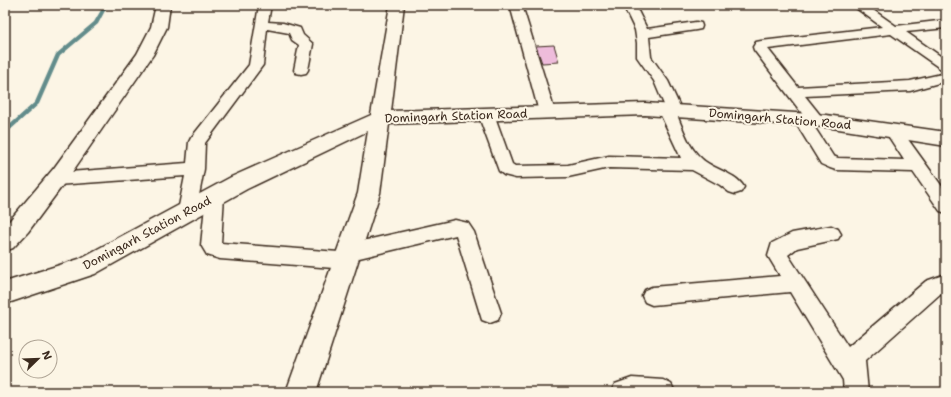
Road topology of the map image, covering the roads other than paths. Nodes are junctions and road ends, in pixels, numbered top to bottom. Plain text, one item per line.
1 (163, 5) edge
2 (265, 5) edge
3 (397, 5) edge
4 (516, 5) edge
5 (629, 5) edge
6 (858, 5) edge
7 (946, 24) edge
8 (261, 25) junction
9 (696, 26) dead end
10 (892, 29) junction
11 (642, 34) junction
12 (946, 66) edge
13 (301, 70) dead end
14 (946, 78) edge
15 (794, 92) junction
16 (670, 111) junction
17 (547, 112) junction
18 (486, 114) junction
19 (380, 118) junction
20 (809, 120) junction
21 (893, 131) junction
22 (946, 139) edge
23 (695, 164) junction
24 (917, 166) junction
25 (195, 169) junction
26 (56, 179) junction
27 (735, 187) dead end
28 (215, 196) junction
29 (946, 206) edge
30 (187, 211) junction
31 (831, 234) dead end
32 (5, 241) edge
33 (348, 256) junction
34 (946, 283) edge
35 (796, 284) junction
36 (5, 293) edge
37 (652, 296) dead end
38 (490, 313) dead end
39 (855, 384) edge
40 (301, 392) edge
41 (622, 392) edge
42 (663, 392) edge

1 - 26 street
2 - 8 street
3 - 19 street
4 - 17 street
5 - 11 street
6 - 10 street
7 - 10 street
8 - 13 street
8 - 25 street
9 - 11 street
10 - 12 street
10 - 15 street
11 - 16 street
14 - 15 street
15 - 20 street
16 - 17 street, Domingarh Station Road
16 - 20 street, Domingarh Station Road
16 - 23 street
17 - 18 street, Domingarh Station Road
18 - 19 street, Domingarh Station Road
18 - 23 street
19 - 28 street, Domingarh Station Road
19 - 33 street
20 - 21 street, Domingarh Station Road
20 - 24 street
21 - 22 street, Domingarh Station Road
21 - 24 street
23 - 27 street
24 - 29 street
25 - 26 street
25 - 30 street
26 - 32 street
28 - 30 street, Domingarh Station Road
28 - 33 street
30 - 36 street, Domingarh Station Road
31 - 35 street
33 - 38 street
33 - 40 street
34 - 39 street
35 - 37 street
35 - 39 street
41 - 42 street

